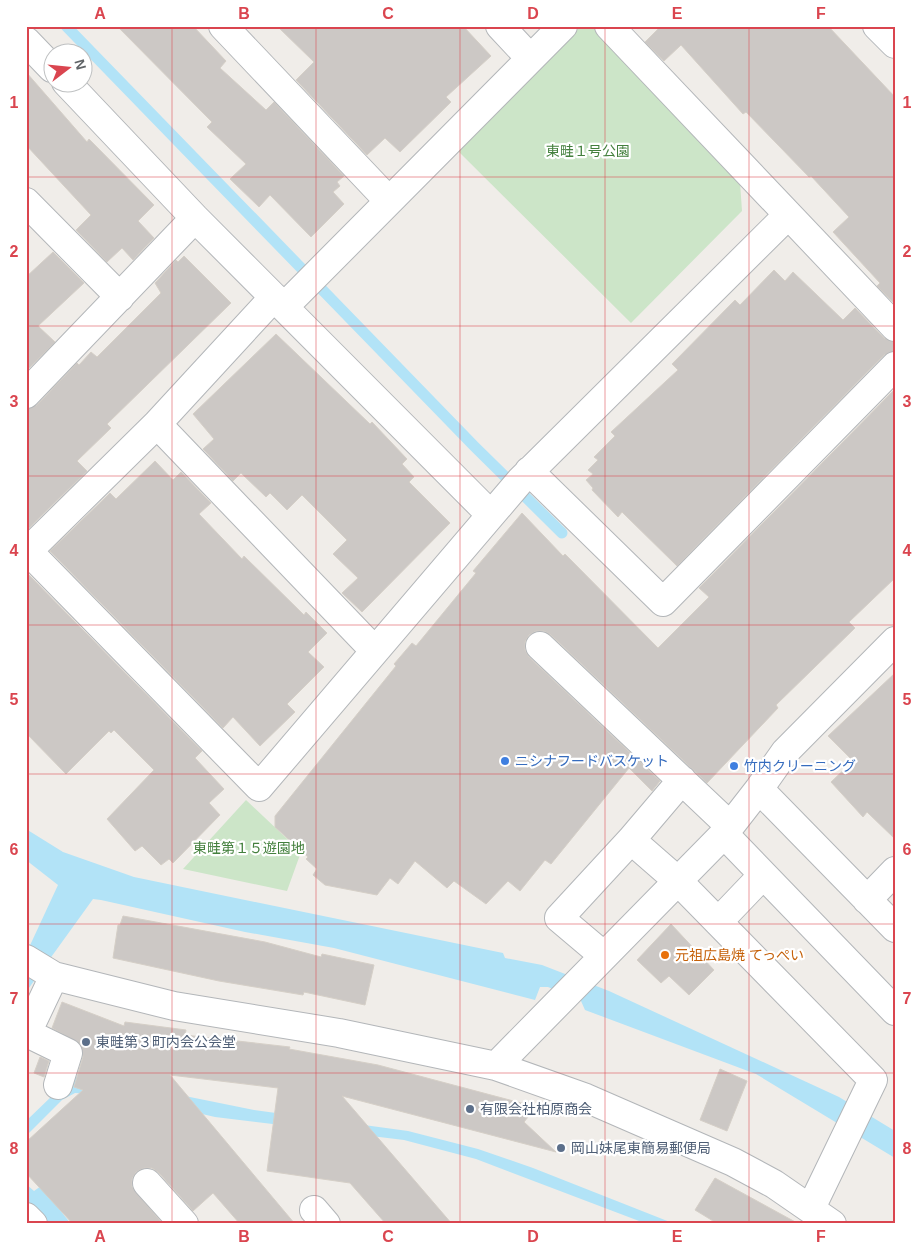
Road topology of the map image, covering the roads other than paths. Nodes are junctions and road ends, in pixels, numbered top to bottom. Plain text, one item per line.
1 (223, 26) edge
2 (500, 26) edge
3 (563, 26) edge
4 (609, 26) edge
5 (878, 26) edge
6 (26, 41) edge
7 (895, 44) edge
8 (42, 58) edge
9 (530, 58) junction
10 (75, 92) edge
11 (389, 201) junction
12 (26, 202) edge
13 (788, 215) junction
14 (195, 218) junction
15 (120, 297) junction
16 (279, 302) junction
17 (895, 327) edge
18 (895, 366) edge
19 (26, 394) edge
20 (157, 424) junction
21 (519, 482) junction
22 (490, 514) junction
23 (895, 641) edge
24 (540, 646) dead end
25 (375, 651) junction
26 (682, 780) junction
27 (759, 790) junction
28 (727, 830) junction
29 (631, 840) junction
30 (895, 871) edge
31 (762, 876) junction
32 (678, 881) junction
33 (867, 900) junction
34 (718, 922) junction
35 (895, 928) edge
36 (604, 956) junction
37 (41, 968) edge
38 (895, 1012) edge
39 (496, 1066) junction
40 (884, 1082) edge
41 (58, 1085) dead end
42 (147, 1183) dead end
43 (821, 1216) edge
44 (26, 1217) edge
45 (33, 1224) edge
46 (184, 1224) edge

1 - 11 street
2 - 9 street
3 - 9 street
4 - 13 street
5 - 7 street
6 - 8 street
9 - 11 street
10 - 14 street
11 - 16 street
12 - 15 street
13 - 17 street
13 - 21 street
14 - 15 street
14 - 16 street
15 - 19 street
16 - 20 street
16 - 22 street
18 - 21 street
20 - 25 street
20 - 25 street
21 - 22 street
22 - 25 street
23 - 27 street
24 - 26 street
26 - 28 street
26 - 29 street
27 - 28 street
27 - 33 street
28 - 31 street
28 - 32 street
29 - 32 street
29 - 36 street
30 - 33 street
31 - 34 street
31 - 38 street
32 - 34 street
32 - 36 street
33 - 35 street
34 - 40 street
36 - 39 street
37 - 39 street
37 - 41 street
39 - 43 street
40 - 43 street
42 - 46 street
44 - 45 street

